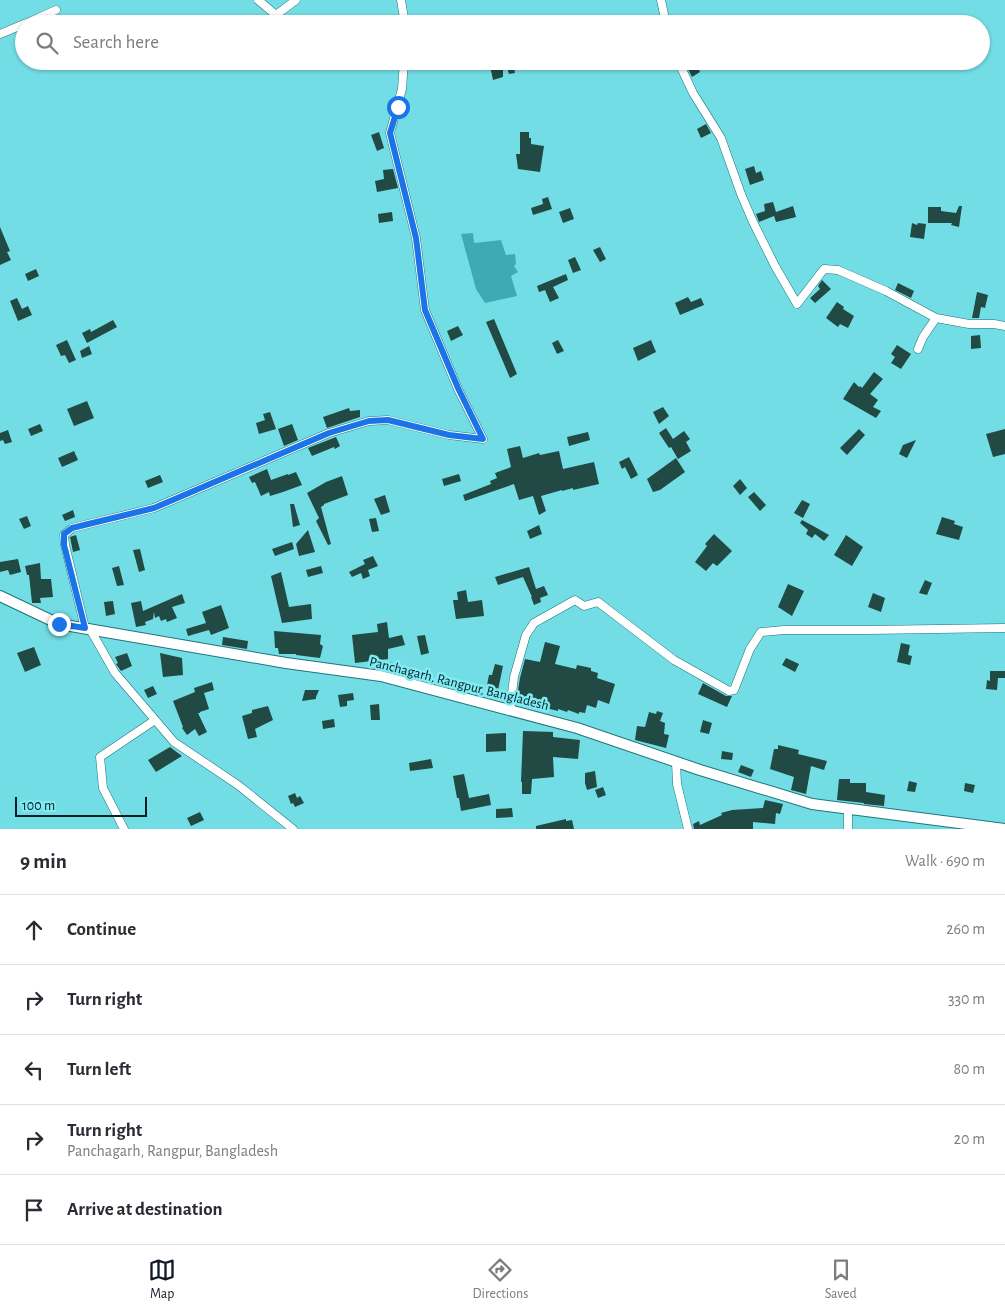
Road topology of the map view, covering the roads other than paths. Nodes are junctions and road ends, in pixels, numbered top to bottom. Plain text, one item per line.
1 (258, 0) edge
2 (296, 0) edge
3 (401, 0) edge
4 (661, 0) edge
5 (56, 10) dead end
6 (45, 15) edge
7 (275, 15) edge
8 (277, 15) edge
9 (404, 15) edge
10 (664, 15) edge
11 (15, 28) edge
12 (0, 34) edge
13 (403, 70) edge
14 (682, 70) edge
15 (936, 318) junction
16 (1005, 326) edge
17 (918, 348) dead end
18 (0, 596) edge
19 (1005, 628) edge
20 (88, 629) junction
21 (510, 710) junction
22 (155, 720) junction
23 (676, 762) junction
24 (848, 809) junction
25 (124, 829) edge
26 (293, 829) edge
27 (688, 829) edge
28 (848, 829) edge
29 (1005, 829) edge

1 - 7 street
2 - 8 street
3 - 9 street
4 - 10 street
5 - 6 street
11 - 12 street
13 - 20 street
14 - 15 street
15 - 16 street
15 - 17 street
18 - 20 street, Panchagarh, Rangpur, Bangladesh
19 - 21 street
20 - 21 street, Panchagarh, Rangpur, Bangladesh
20 - 22 street
21 - 23 street, Panchagarh, Rangpur, Bangladesh
22 - 25 street
22 - 26 street
23 - 24 street, Panchagarh, Rangpur, Bangladesh
23 - 27 street
24 - 28 street
24 - 29 street, Panchagarh, Rangpur, Bangladesh

